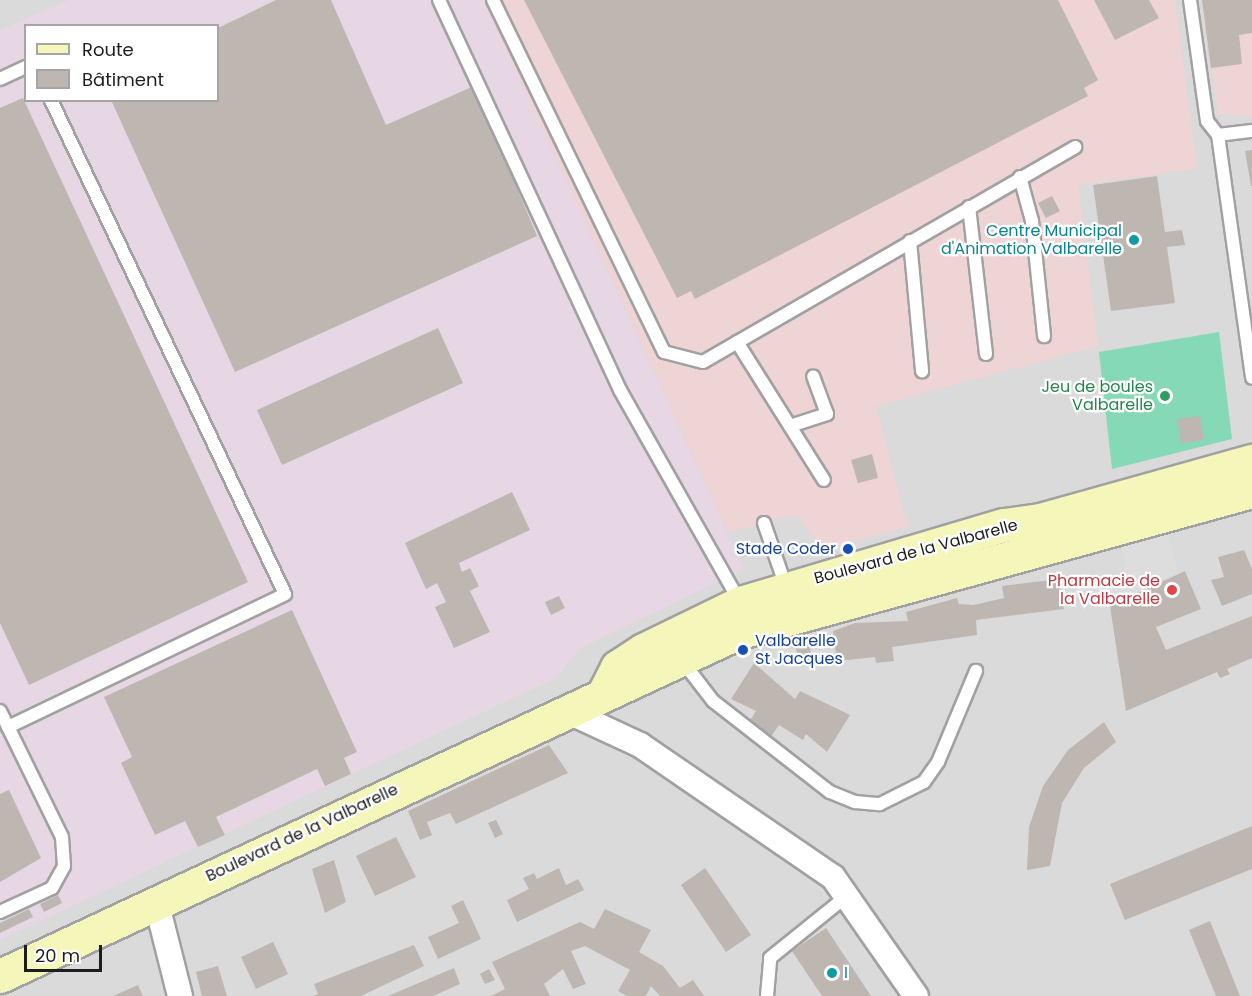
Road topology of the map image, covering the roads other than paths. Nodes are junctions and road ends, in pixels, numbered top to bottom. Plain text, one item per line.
1 (439, 0) edge
2 (493, 0) edge
3 (1190, 0) edge
4 (24, 68) edge
5 (0, 79) edge
6 (52, 102) edge
7 (1252, 131) edge
8 (1218, 135) junction
9 (1074, 147) dead end
10 (1020, 177) junction
11 (969, 207) junction
12 (910, 241) junction
13 (1044, 336) dead end
14 (737, 342) junction
15 (986, 354) dead end
16 (922, 371) dead end
17 (813, 376) dead end
18 (1252, 378) edge
19 (790, 426) junction
20 (1252, 461) edge
21 (824, 480) dead end
22 (1252, 491) edge
23 (764, 523) dead end
24 (792, 600) junction
25 (740, 603) junction
26 (683, 662) junction
27 (976, 671) dead end
28 (600, 693) junction
29 (0, 711) edge
30 (567, 711) junction
31 (8, 727) junction
32 (640, 745) junction
33 (849, 894) junction
34 (156, 902) junction
35 (0, 912) edge
36 (0, 976) edge
37 (180, 996) edge
38 (766, 996) edge
39 (916, 996) edge

1 - 25 lane
2 - 14 lane
3 - 8 lane
4 - 5 lane
6 - 31 lane
7 - 8 lane
8 - 18 lane
9 - 10 lane
10 - 11 lane
10 - 13 lane
11 - 12 lane
11 - 15 lane
12 - 14 lane
12 - 16 lane
14 - 19 lane
17 - 19 lane
19 - 21 lane
20 - 24 street, Boulevard de la Valbarelle
22 - 24 street, Boulevard de la Valbarelle
23 - 24 lane
24 - 25 street, Boulevard de la Valbarelle
24 - 26 street, Boulevard de la Valbarelle
25 - 28 street, Boulevard de la Valbarelle
26 - 27 lane
26 - 28 street, Boulevard de la Valbarelle
28 - 30 street, Boulevard de la Valbarelle
28 - 32 street
29 - 31 lane
30 - 32 street
30 - 34 street, Boulevard de la Valbarelle
31 - 35 lane
32 - 33 street
33 - 38 lane
33 - 39 street
34 - 36 street, Boulevard de la Valbarelle
34 - 37 street

